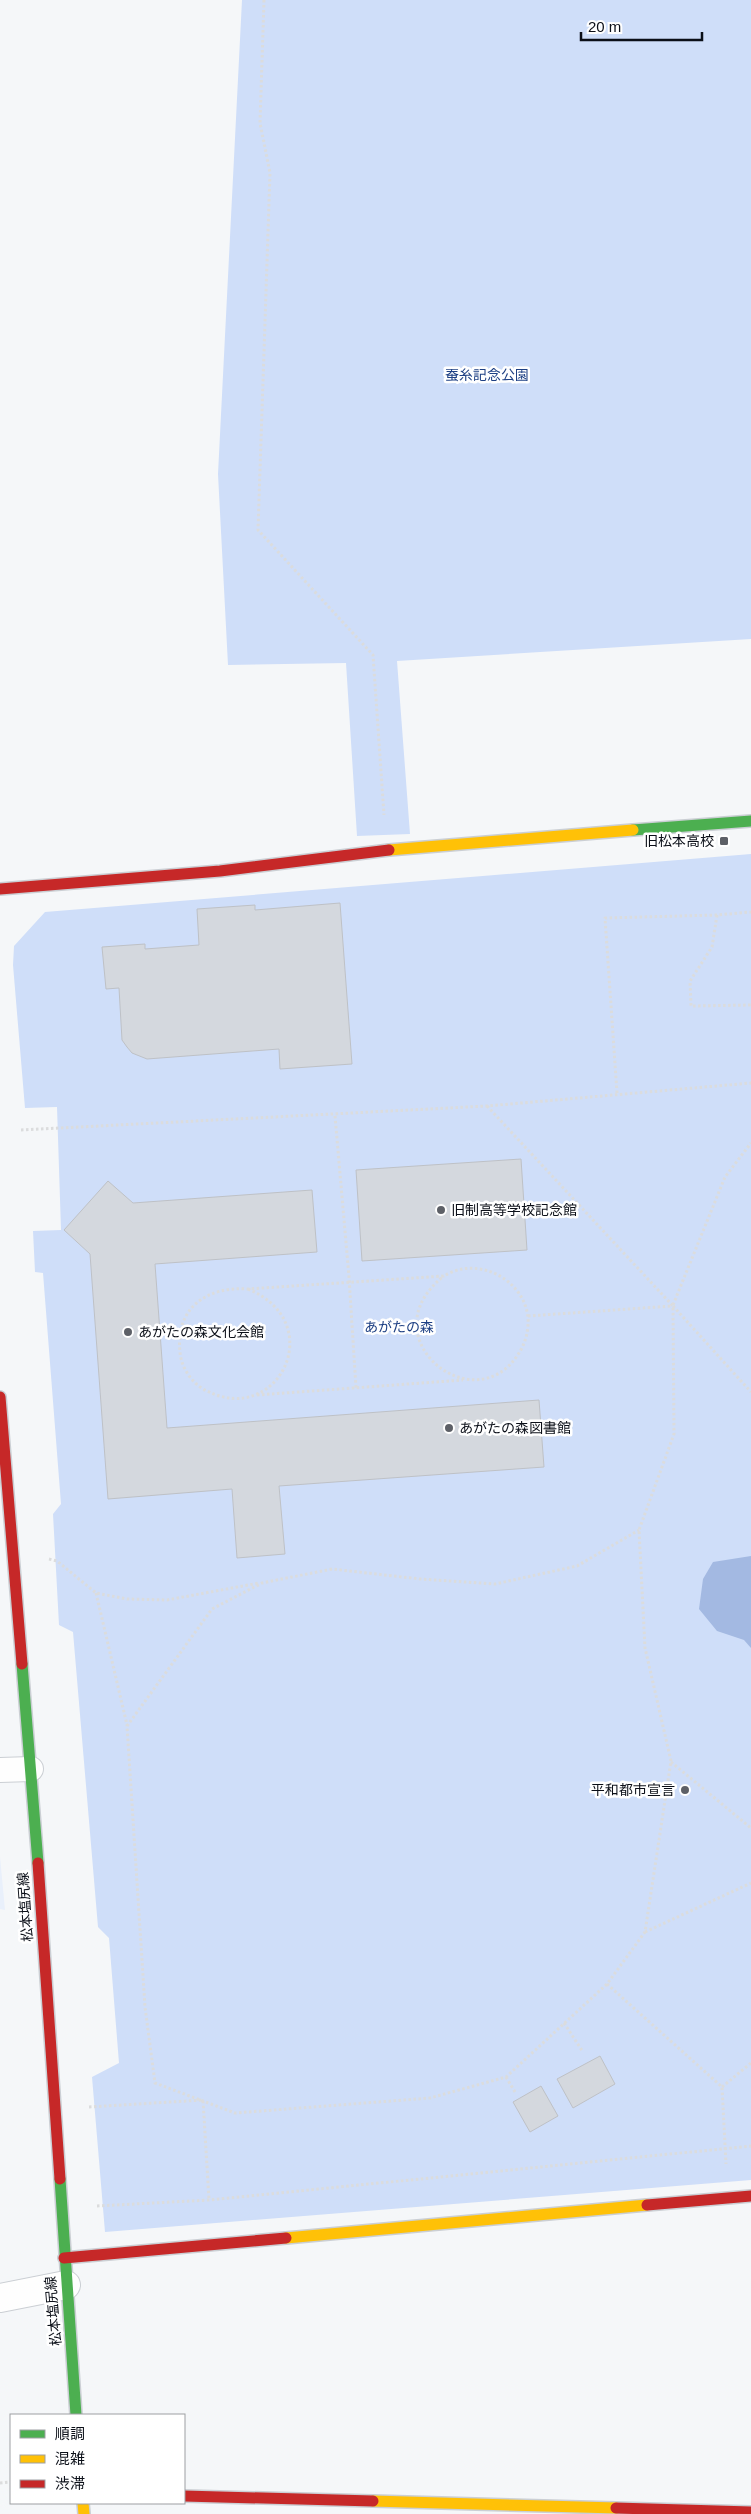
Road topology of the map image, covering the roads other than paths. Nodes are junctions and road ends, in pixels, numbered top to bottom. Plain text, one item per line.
1 (751, 821) edge
2 (0, 889) edge
3 (0, 1397) edge
4 (0, 1770) edge
5 (31, 1770) junction
6 (751, 2196) edge
7 (64, 2258) junction
8 (66, 2285) junction
9 (0, 2298) edge
10 (76, 2414) edge
11 (185, 2496) edge
12 (751, 2512) edge

1 - 2 street
3 - 5 street, 松本塩尻線
4 - 5 lane
5 - 7 street, 松本塩尻線
6 - 7 street
7 - 8 street, 松本塩尻線
8 - 9 street
8 - 10 street, 松本塩尻線
11 - 12 street

